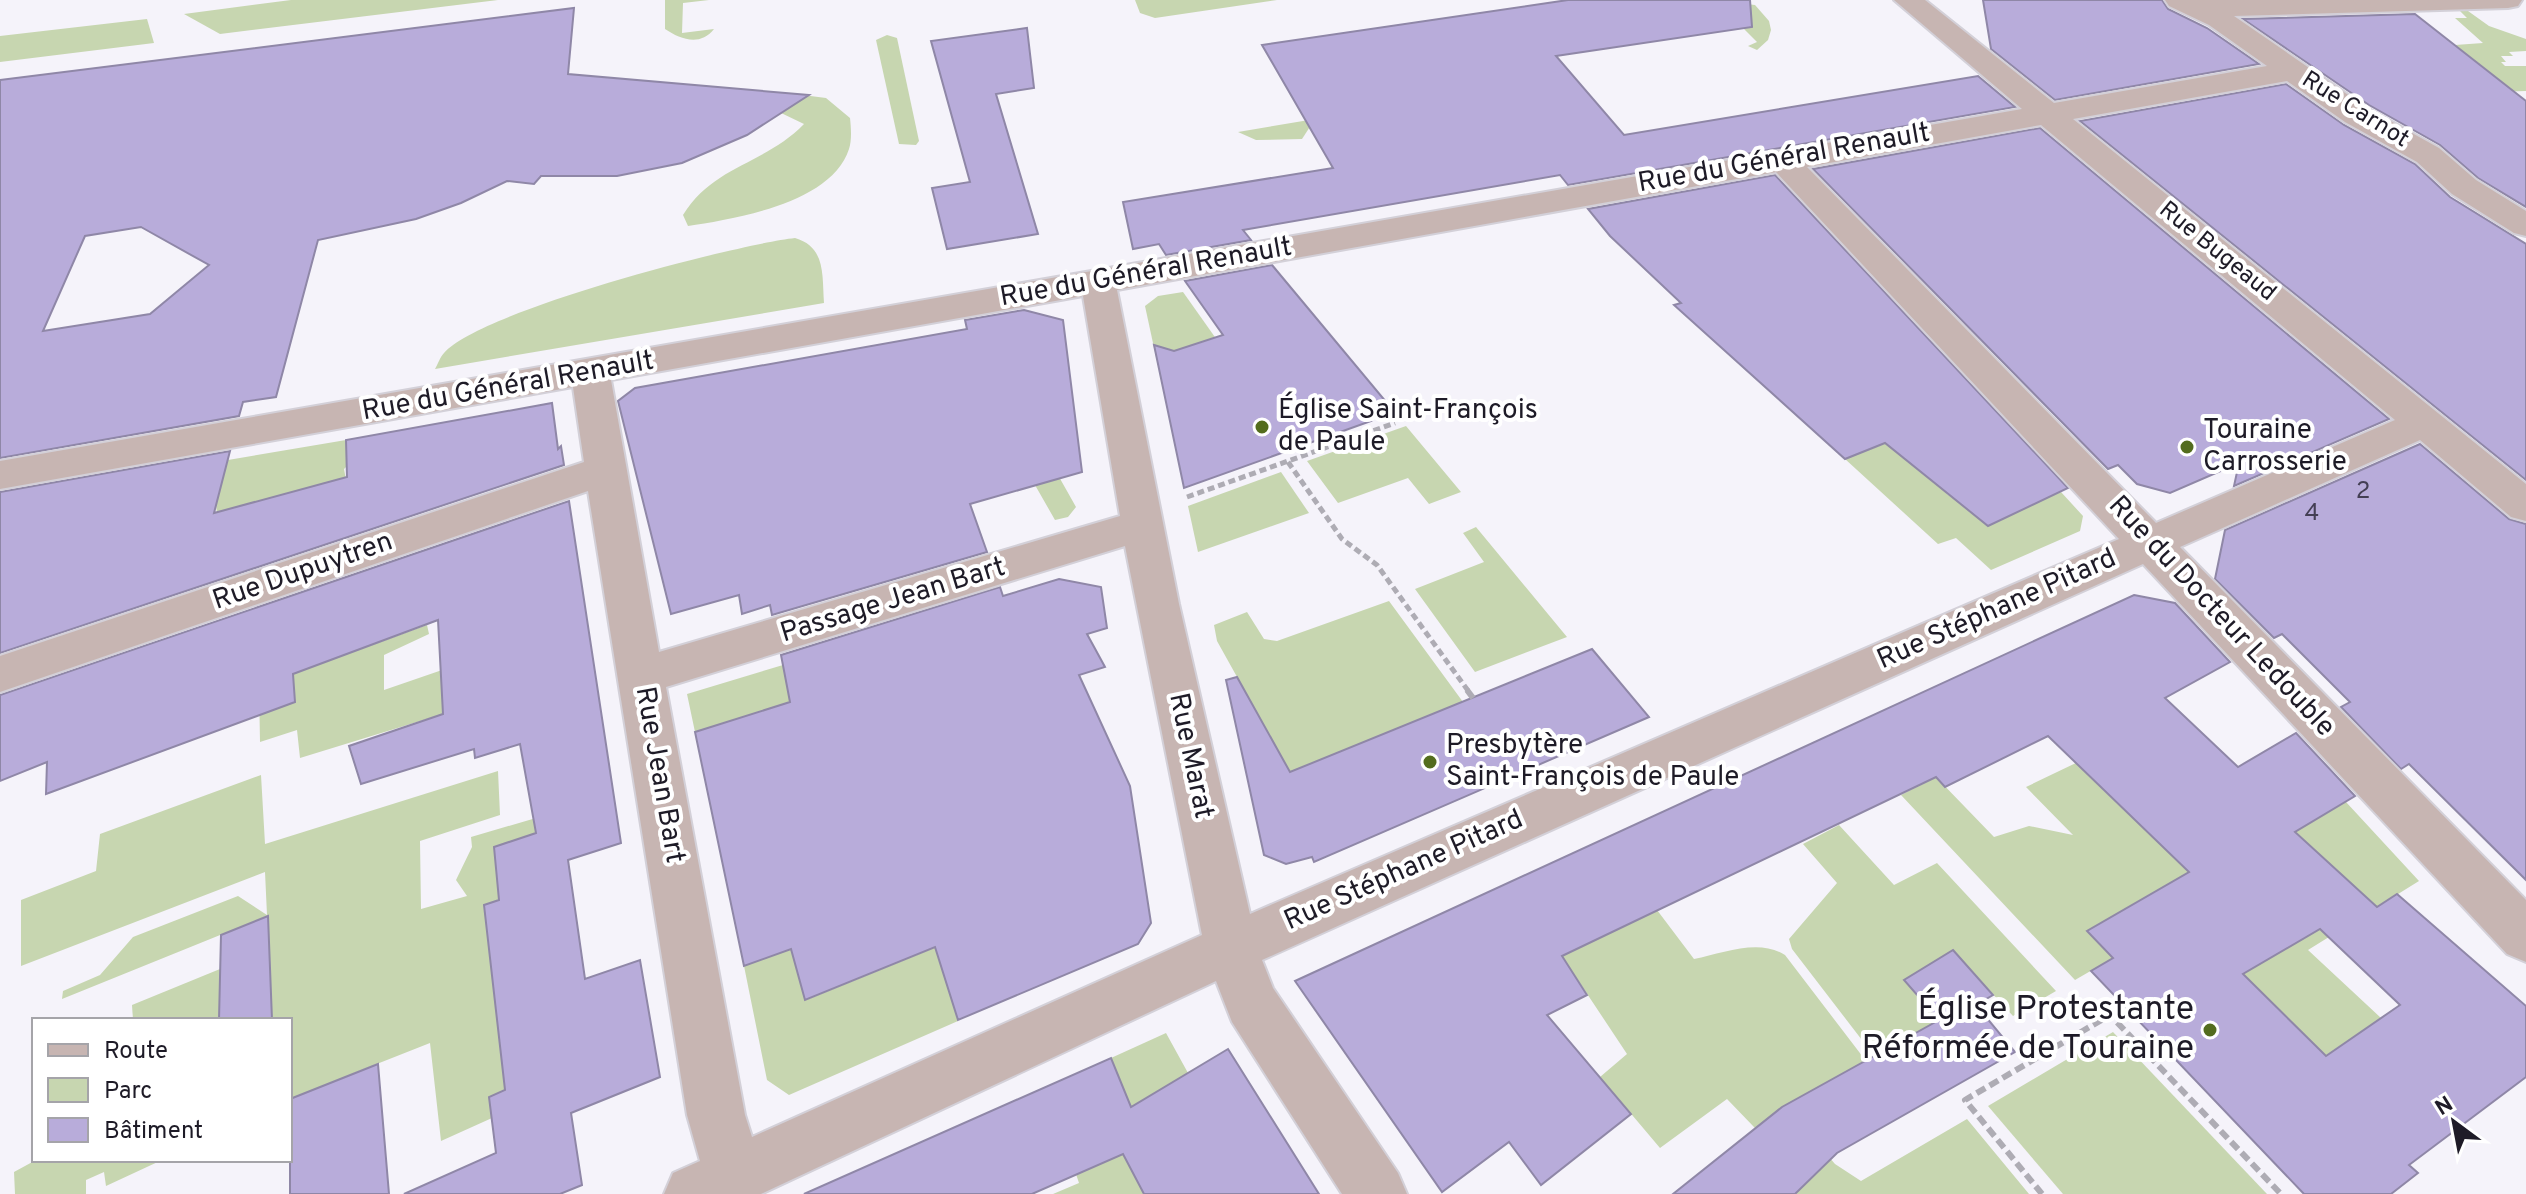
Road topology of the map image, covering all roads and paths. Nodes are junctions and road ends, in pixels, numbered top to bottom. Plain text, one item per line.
1 (1908, 0) edge
2 (2508, 0) edge
3 (2190, 5) edge
4 (2292, 71) junction
5 (2046, 113) junction
6 (1783, 160) junction
7 (2526, 226) edge
8 (1098, 282) junction
9 (592, 373) junction
10 (2425, 422) junction
11 (1395, 423) dead end
12 (1288, 462) junction
13 (606, 470) junction
14 (0, 475) edge
15 (1179, 500) dead end
16 (2526, 506) edge
17 (1143, 525) junction
18 (2150, 544) junction
19 (0, 674) edge
20 (642, 676) junction
21 (1473, 698) dead end
22 (2526, 937) edge
23 (1231, 948) junction
24 (714, 1185) edge
25 (1377, 1194) edge
26 (2042, 1194) edge
27 (2281, 1194) edge

1 - 5 street, Rue Bugeaud
2 - 3 street
3 - 4 street, Rue Carnot
4 - 5 street, Rue du Général Renault
4 - 7 street, Rue Carnot
5 - 6 street, Rue du Général Renault
5 - 10 street, Rue Bugeaud
6 - 8 street, Rue du Général Renault
6 - 18 street, Rue du Docteur Ledouble
8 - 9 street, Rue du Général Renault
8 - 17 street, Rue Marat
9 - 13 street, Rue Jean Bart
9 - 14 street, Rue du Général Renault
10 - 16 street, Rue Bugeaud
10 - 18 street, Rue Stéphane Pitard
11 - 12 path
12 - 15 path
12 - 21 path
13 - 19 street, Rue Dupuytren
13 - 20 street, Rue Jean Bart
17 - 20 street, Passage Jean Bart
17 - 23 street, Rue Marat
18 - 22 street, Rue du Docteur Ledouble
18 - 23 street, Rue Stéphane Pitard
20 - 24 street, Rue Jean Bart
23 - 24 street, Rue Stéphane Pitard
23 - 25 street, Rue Marat
26 - 27 path

